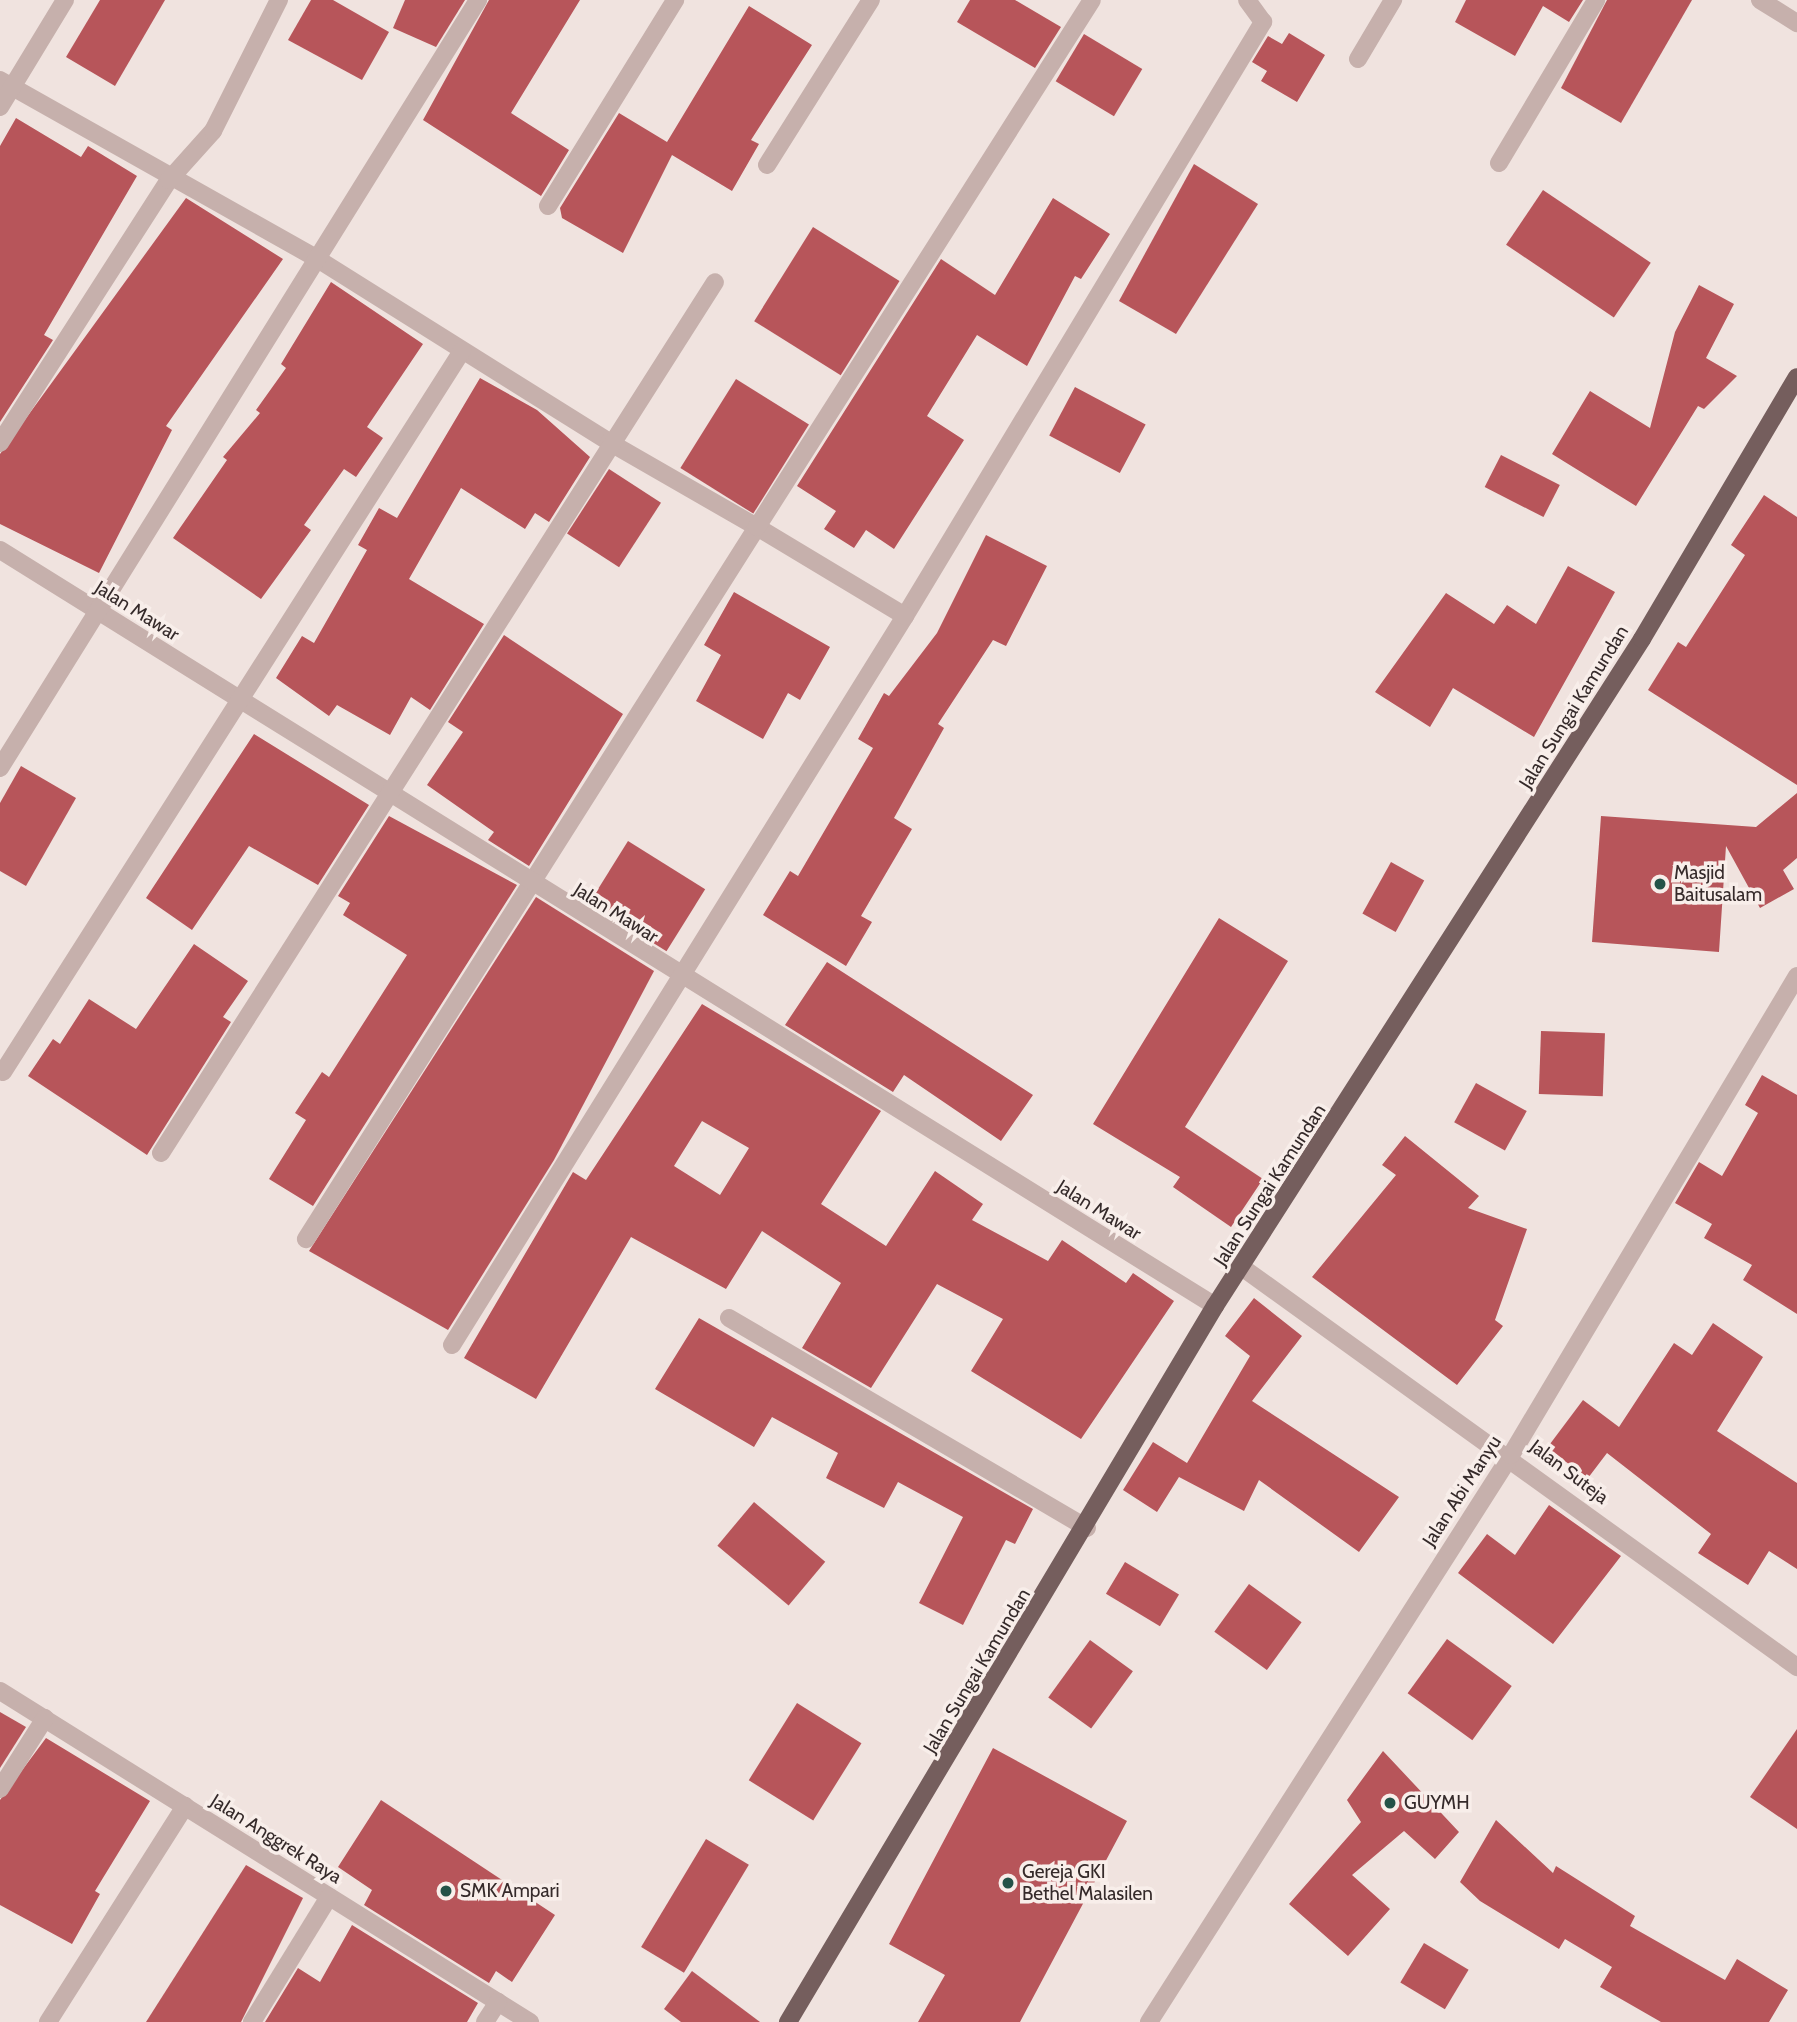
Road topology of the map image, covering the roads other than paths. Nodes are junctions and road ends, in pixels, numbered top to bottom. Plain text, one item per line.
1 (65, 0) edge
2 (279, 0) edge
3 (478, 0) edge
4 (675, 0) edge
5 (871, 0) edge
6 (1092, 0) edge
7 (1247, 0) edge
8 (1393, 0) edge
9 (1596, 0) edge
10 (1760, 0) edge
11 (1797, 23) edge
12 (1358, 59) dead end
13 (6, 83) edge
14 (0, 107) edge
15 (1499, 163) dead end
16 (767, 165) dead end
17 (169, 180) junction
18 (548, 206) dead end
19 (320, 260) junction
20 (715, 282) dead end
21 (462, 351) junction
22 (1797, 377) edge
23 (609, 442) junction
24 (0, 443) edge
25 (757, 527) junction
26 (0, 550) edge
27 (97, 611) junction
28 (905, 616) junction
29 (242, 698) junction
30 (0, 768) edge
31 (391, 796) junction
32 (533, 887) junction
33 (1797, 976) edge
34 (683, 979) junction
35 (3, 1072) dead end
36 (161, 1153) dead end
37 (306, 1239) dead end
38 (1242, 1268) junction
39 (1214, 1306) junction
40 (729, 1318) dead end
41 (452, 1345) dead end
42 (1511, 1455) junction
43 (1087, 1528) junction
44 (1797, 1667) edge
45 (0, 1691) edge
46 (45, 1718) junction
47 (0, 1788) edge
48 (185, 1806) junction
49 (329, 1897) junction
50 (498, 2002) junction
51 (48, 2022) edge
52 (252, 2022) edge
53 (485, 2022) edge
54 (530, 2022) edge
55 (788, 2022) edge
56 (1150, 2022) edge

1 - 13 street
2 - 17 street
3 - 19 street
4 - 18 street
5 - 16 street
6 - 25 street
7 - 28 street
8 - 12 street
9 - 15 street
10 - 11 street
13 - 14 street
13 - 17 street
17 - 19 street
17 - 24 street
19 - 21 street
19 - 27 street
20 - 23 street
21 - 23 street
21 - 29 street
22 - 38 main road, Jalan Sungai Kamundan
23 - 25 street
23 - 31 street
25 - 28 street
25 - 32 street
26 - 27 street, Jalan Mawar
27 - 29 street, Jalan Mawar
27 - 30 street
28 - 34 street
29 - 31 street, Jalan Mawar
29 - 35 street
31 - 32 street, Jalan Mawar
31 - 36 street
32 - 34 street, Jalan Mawar
32 - 37 street
33 - 42 street, Jalan Abi Manyu
34 - 39 street, Jalan Mawar
34 - 41 street
38 - 39 main road, Jalan Sungai Kamundan
38 - 42 street, Jalan Suteja
39 - 43 main road, Jalan Sungai Kamundan
40 - 43 street
42 - 44 street, Jalan Suteja
42 - 56 street, Jalan Abi Manyu
43 - 55 main road, Jalan Sungai Kamundan
45 - 46 street, Jalan Anggrek Raya
46 - 47 street
46 - 48 street, Jalan Anggrek Raya
48 - 49 street, Jalan Anggrek Raya
48 - 51 street
49 - 50 street, Jalan Anggrek Raya
49 - 52 street
50 - 53 street
50 - 54 street, Jalan Anggrek Raya

